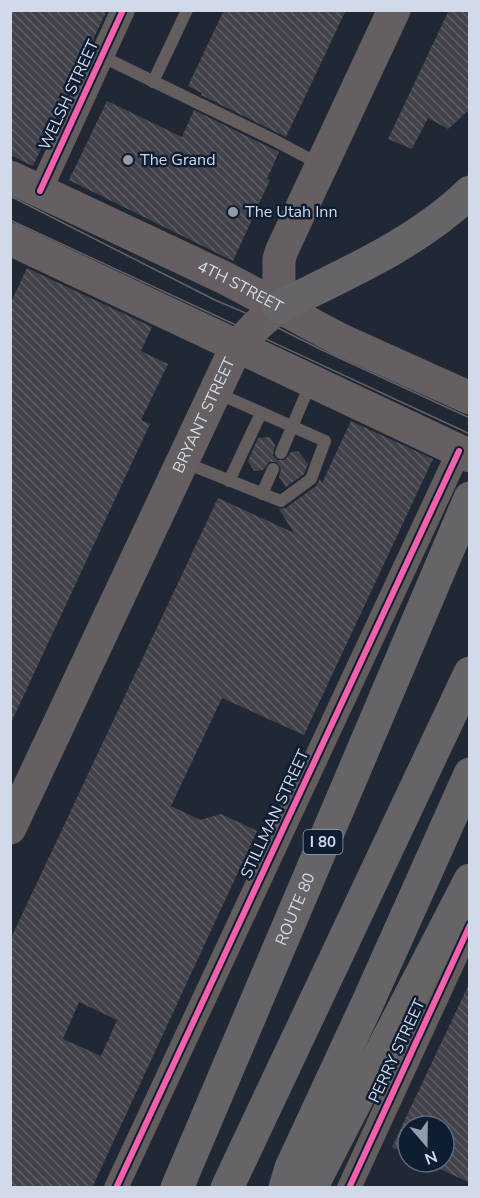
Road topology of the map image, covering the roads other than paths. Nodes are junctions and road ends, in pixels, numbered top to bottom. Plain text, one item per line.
1 (123, 10) edge
2 (187, 10) edge
3 (394, 10) edge
4 (101, 56) junction
5 (153, 82) junction
6 (322, 165) junction
7 (10, 177) edge
8 (40, 191) junction
9 (470, 192) edge
10 (12, 244) edge
11 (279, 307) junction
12 (237, 347) junction
13 (312, 381) junction
14 (215, 392) junction
15 (470, 398) edge
16 (261, 413) junction
17 (291, 428) junction
18 (281, 453) dead end
19 (464, 454) edge
20 (182, 462) junction
21 (273, 469) dead end
22 (229, 481) junction
23 (262, 494) junction
24 (470, 498) edge
25 (470, 673) edge
26 (470, 774) edge
27 (11, 824) edge
28 (470, 880) edge
29 (470, 925) edge
30 (116, 1188) edge
31 (177, 1188) edge
32 (227, 1188) edge
33 (285, 1188) edge
34 (311, 1188) edge
35 (349, 1188) edge

1 - 4 street, WELSH STREET
2 - 5 lane
3 - 6 main road
4 - 5 lane
4 - 8 street, WELSH STREET
5 - 6 lane
6 - 11 main road
7 - 8 main road, 4TH STREET
8 - 11 main road, 4TH STREET
9 - 11 highway
10 - 12 main road
11 - 12 main road, BRYANT STREET
11 - 15 main road, 4TH STREET
12 - 13 main road
12 - 14 main road, BRYANT STREET
13 - 17 lane
13 - 19 main road
14 - 16 lane
14 - 20 main road, BRYANT STREET
16 - 17 lane
16 - 22 lane
17 - 18 lane
17 - 23 lane
19 - 30 street, STILLMAN STREET
20 - 22 lane
20 - 27 main road, BRYANT STREET
21 - 23 lane
22 - 23 lane
24 - 31 highway, ROUTE 80 / I 80
25 - 32 highway
26 - 33 highway
28 - 34 highway
29 - 35 street, PERRY STREET

